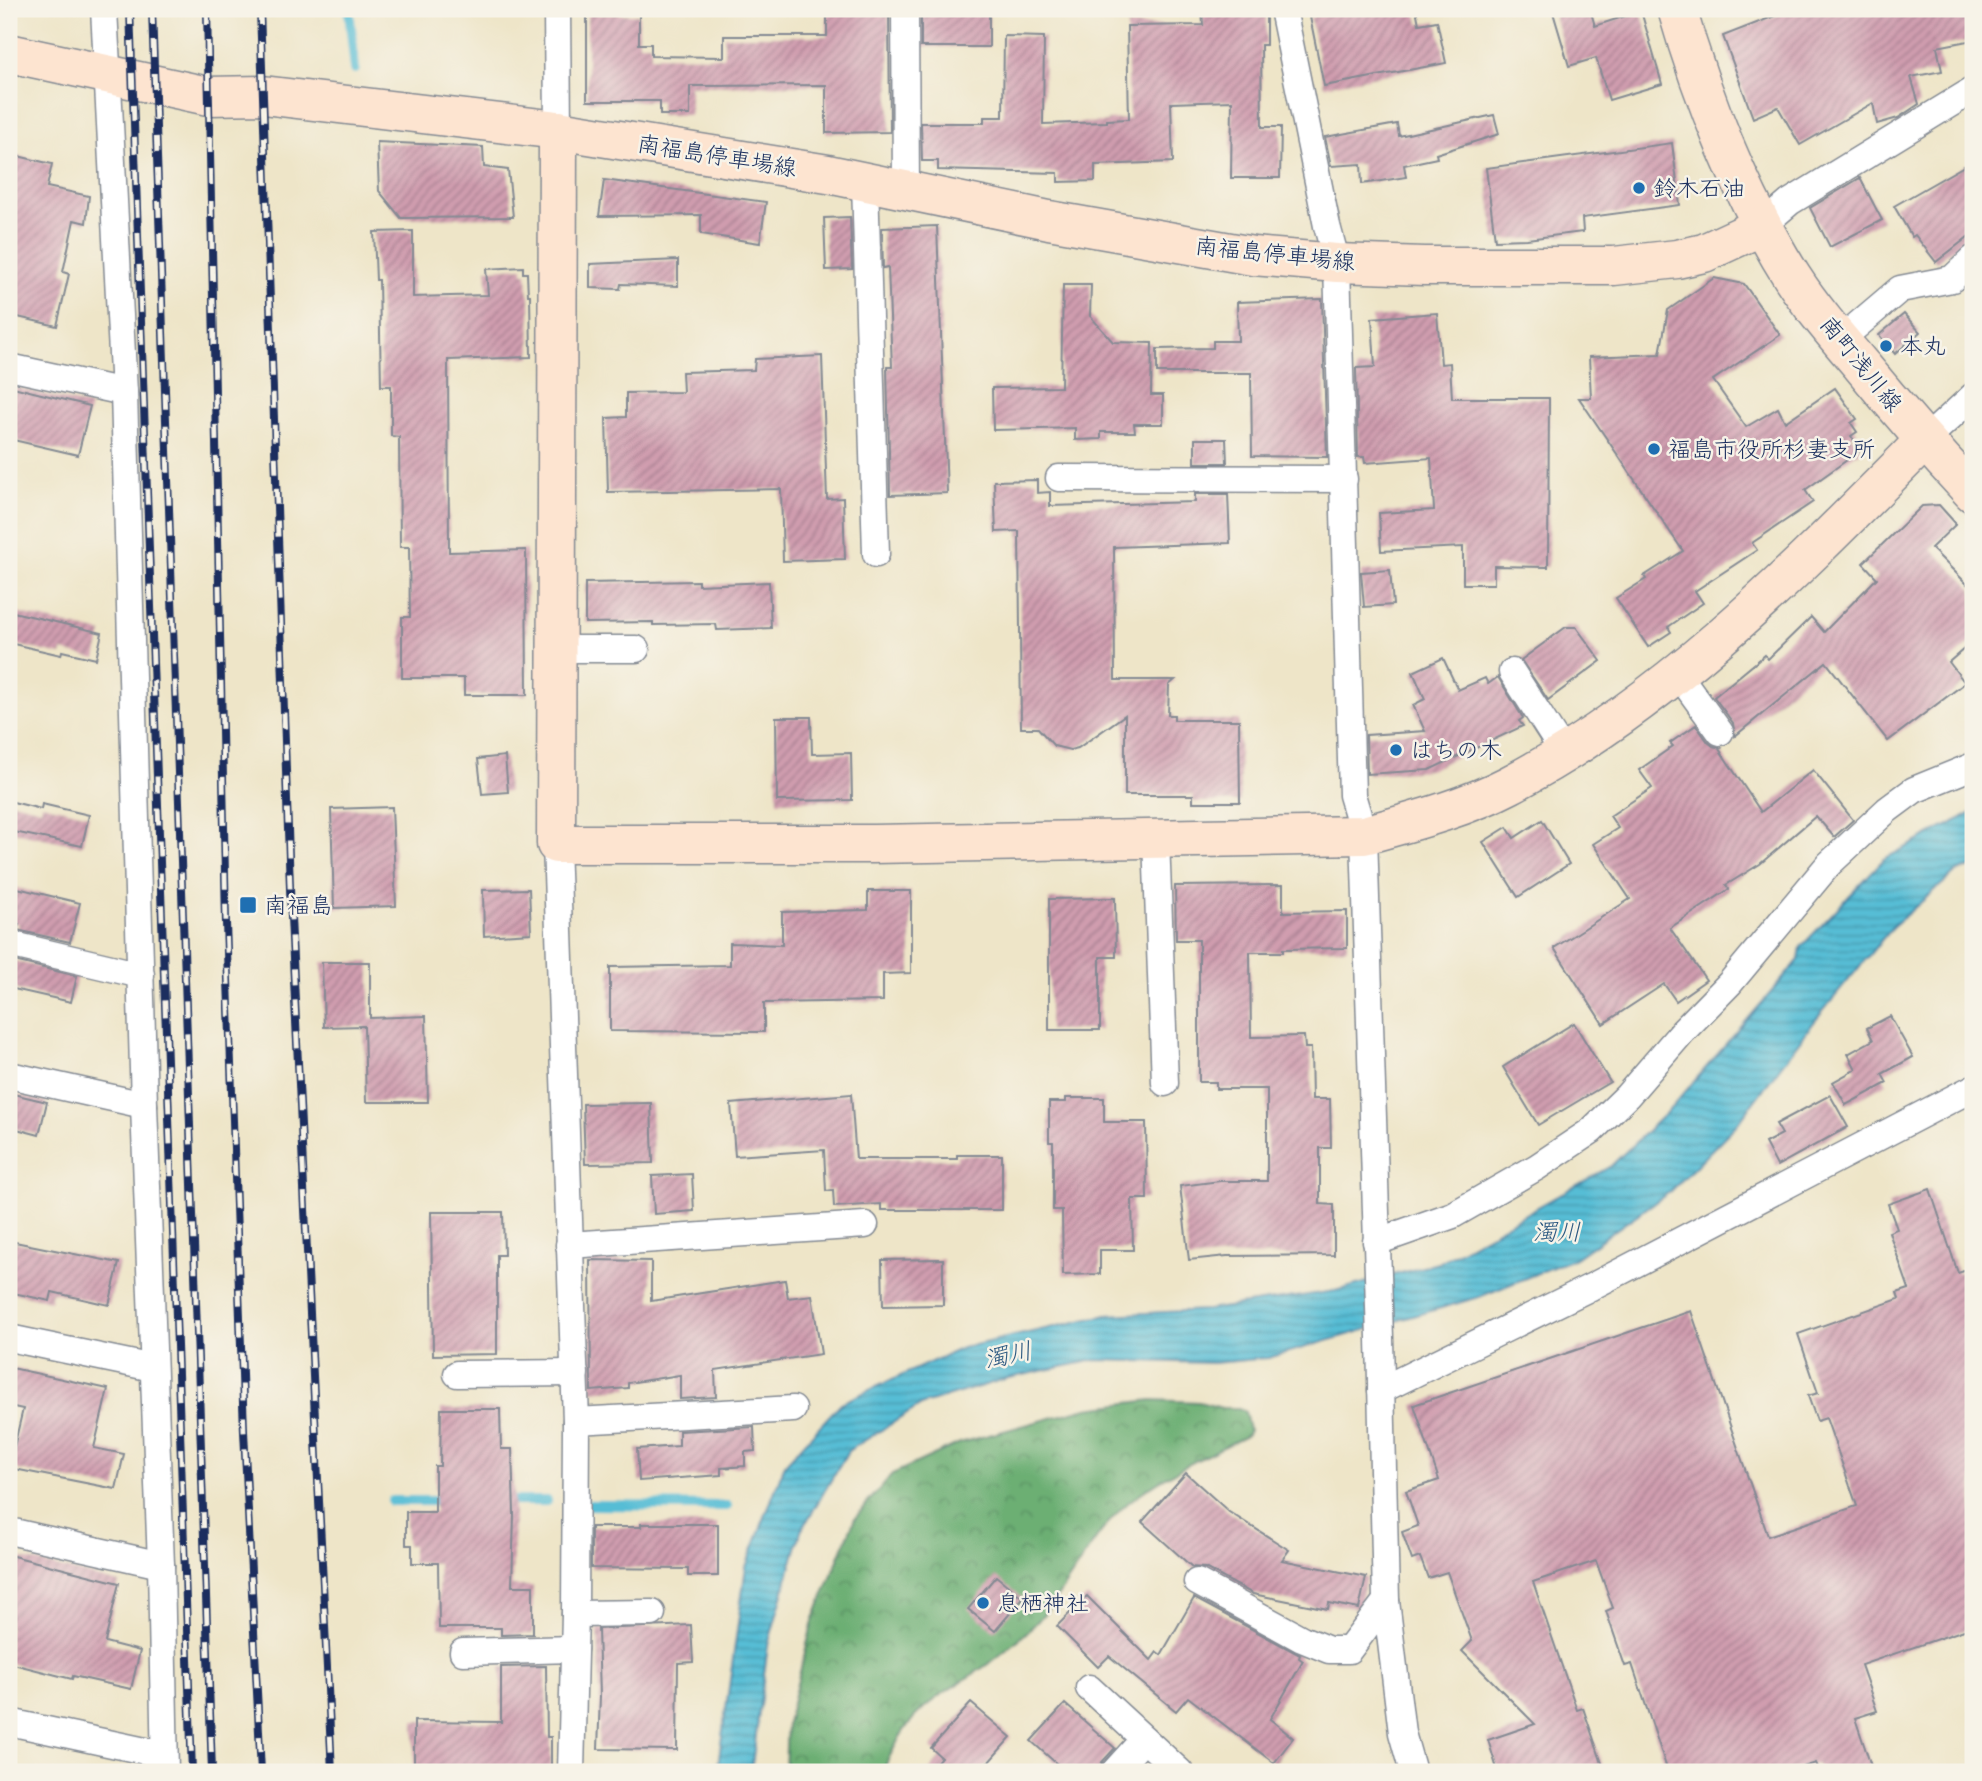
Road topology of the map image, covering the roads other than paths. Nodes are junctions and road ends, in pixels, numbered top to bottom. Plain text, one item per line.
1 (104, 9) edge
2 (557, 9) edge
3 (905, 9) edge
4 (1283, 9) edge
5 (1677, 9) edge
6 (9, 53) edge
7 (107, 75) junction
8 (1973, 90) edge
9 (558, 130) junction
10 (865, 182) junction
11 (906, 191) junction
12 (1762, 226) junction
13 (1973, 259) edge
14 (1337, 263) junction
15 (1840, 340) junction
16 (9, 367) edge
17 (124, 392) junction
18 (1973, 396) edge
19 (1924, 441) junction
20 (1059, 478) dead end
21 (1344, 479) junction
22 (1973, 493) edge
23 (876, 554) dead end
24 (556, 649) junction
25 (636, 649) dead end
26 (1512, 672) dead end
27 (1678, 674) junction
28 (1720, 732) dead end
29 (1564, 752) junction
30 (1973, 766) edge
31 (1364, 835) junction
32 (1156, 839) junction
33 (556, 844) junction
34 (9, 944) edge
35 (141, 975) junction
36 (9, 1075) edge
37 (1165, 1083) dead end
38 (1973, 1088) edge
39 (144, 1105) junction
40 (865, 1225) dead end
41 (569, 1245) junction
42 (1376, 1254) junction
43 (9, 1338) edge
44 (153, 1368) junction
45 (575, 1373) junction
46 (457, 1374) dead end
47 (1381, 1390) junction
48 (793, 1409) dead end
49 (576, 1421) junction
50 (9, 1531) edge
51 (161, 1565) junction
52 (1197, 1582) dead end
53 (1386, 1601) junction
54 (652, 1613) dead end
55 (575, 1614) junction
56 (574, 1649) junction
57 (463, 1652) dead end
58 (1089, 1688) dead end
59 (9, 1722) edge
60 (1144, 1739) junction
61 (164, 1764) edge
62 (570, 1772) edge
63 (1114, 1772) edge
64 (1180, 1772) edge
65 (1413, 1772) edge

1 - 7 street
2 - 9 street
3 - 11 street
4 - 14 street
5 - 12 street
6 - 7 street, 南福島停車場線
7 - 9 street, 南福島停車場線
7 - 17 street
8 - 12 street
9 - 10 street, 南福島停車場線
9 - 24 street
10 - 11 street, 南福島停車場線
10 - 23 street
11 - 14 street, 南福島停車場線
12 - 14 street, 南福島停車場線
12 - 15 street, 南町浅川線
13 - 15 street
14 - 21 street
15 - 19 street, 南町浅川線
16 - 17 street
17 - 35 street
18 - 19 street
19 - 22 street, 南町浅川線
19 - 27 street
20 - 21 street
21 - 31 street
24 - 25 street
24 - 33 street
26 - 29 street
27 - 28 street
27 - 29 street
29 - 31 street
30 - 42 street
31 - 32 street
31 - 42 street
32 - 33 street
32 - 37 street
33 - 41 street
34 - 35 street
35 - 39 street
36 - 39 street
38 - 47 street
39 - 44 street
40 - 41 street
41 - 45 street
42 - 47 street
43 - 44 street
44 - 51 street
45 - 46 street
45 - 49 street
47 - 53 street
48 - 49 street
49 - 55 street
50 - 51 street
51 - 61 street
52 - 53 street
53 - 65 street
54 - 55 street
55 - 56 street
56 - 57 street
56 - 62 street
58 - 60 street
59 - 61 street
60 - 63 street
60 - 64 street

